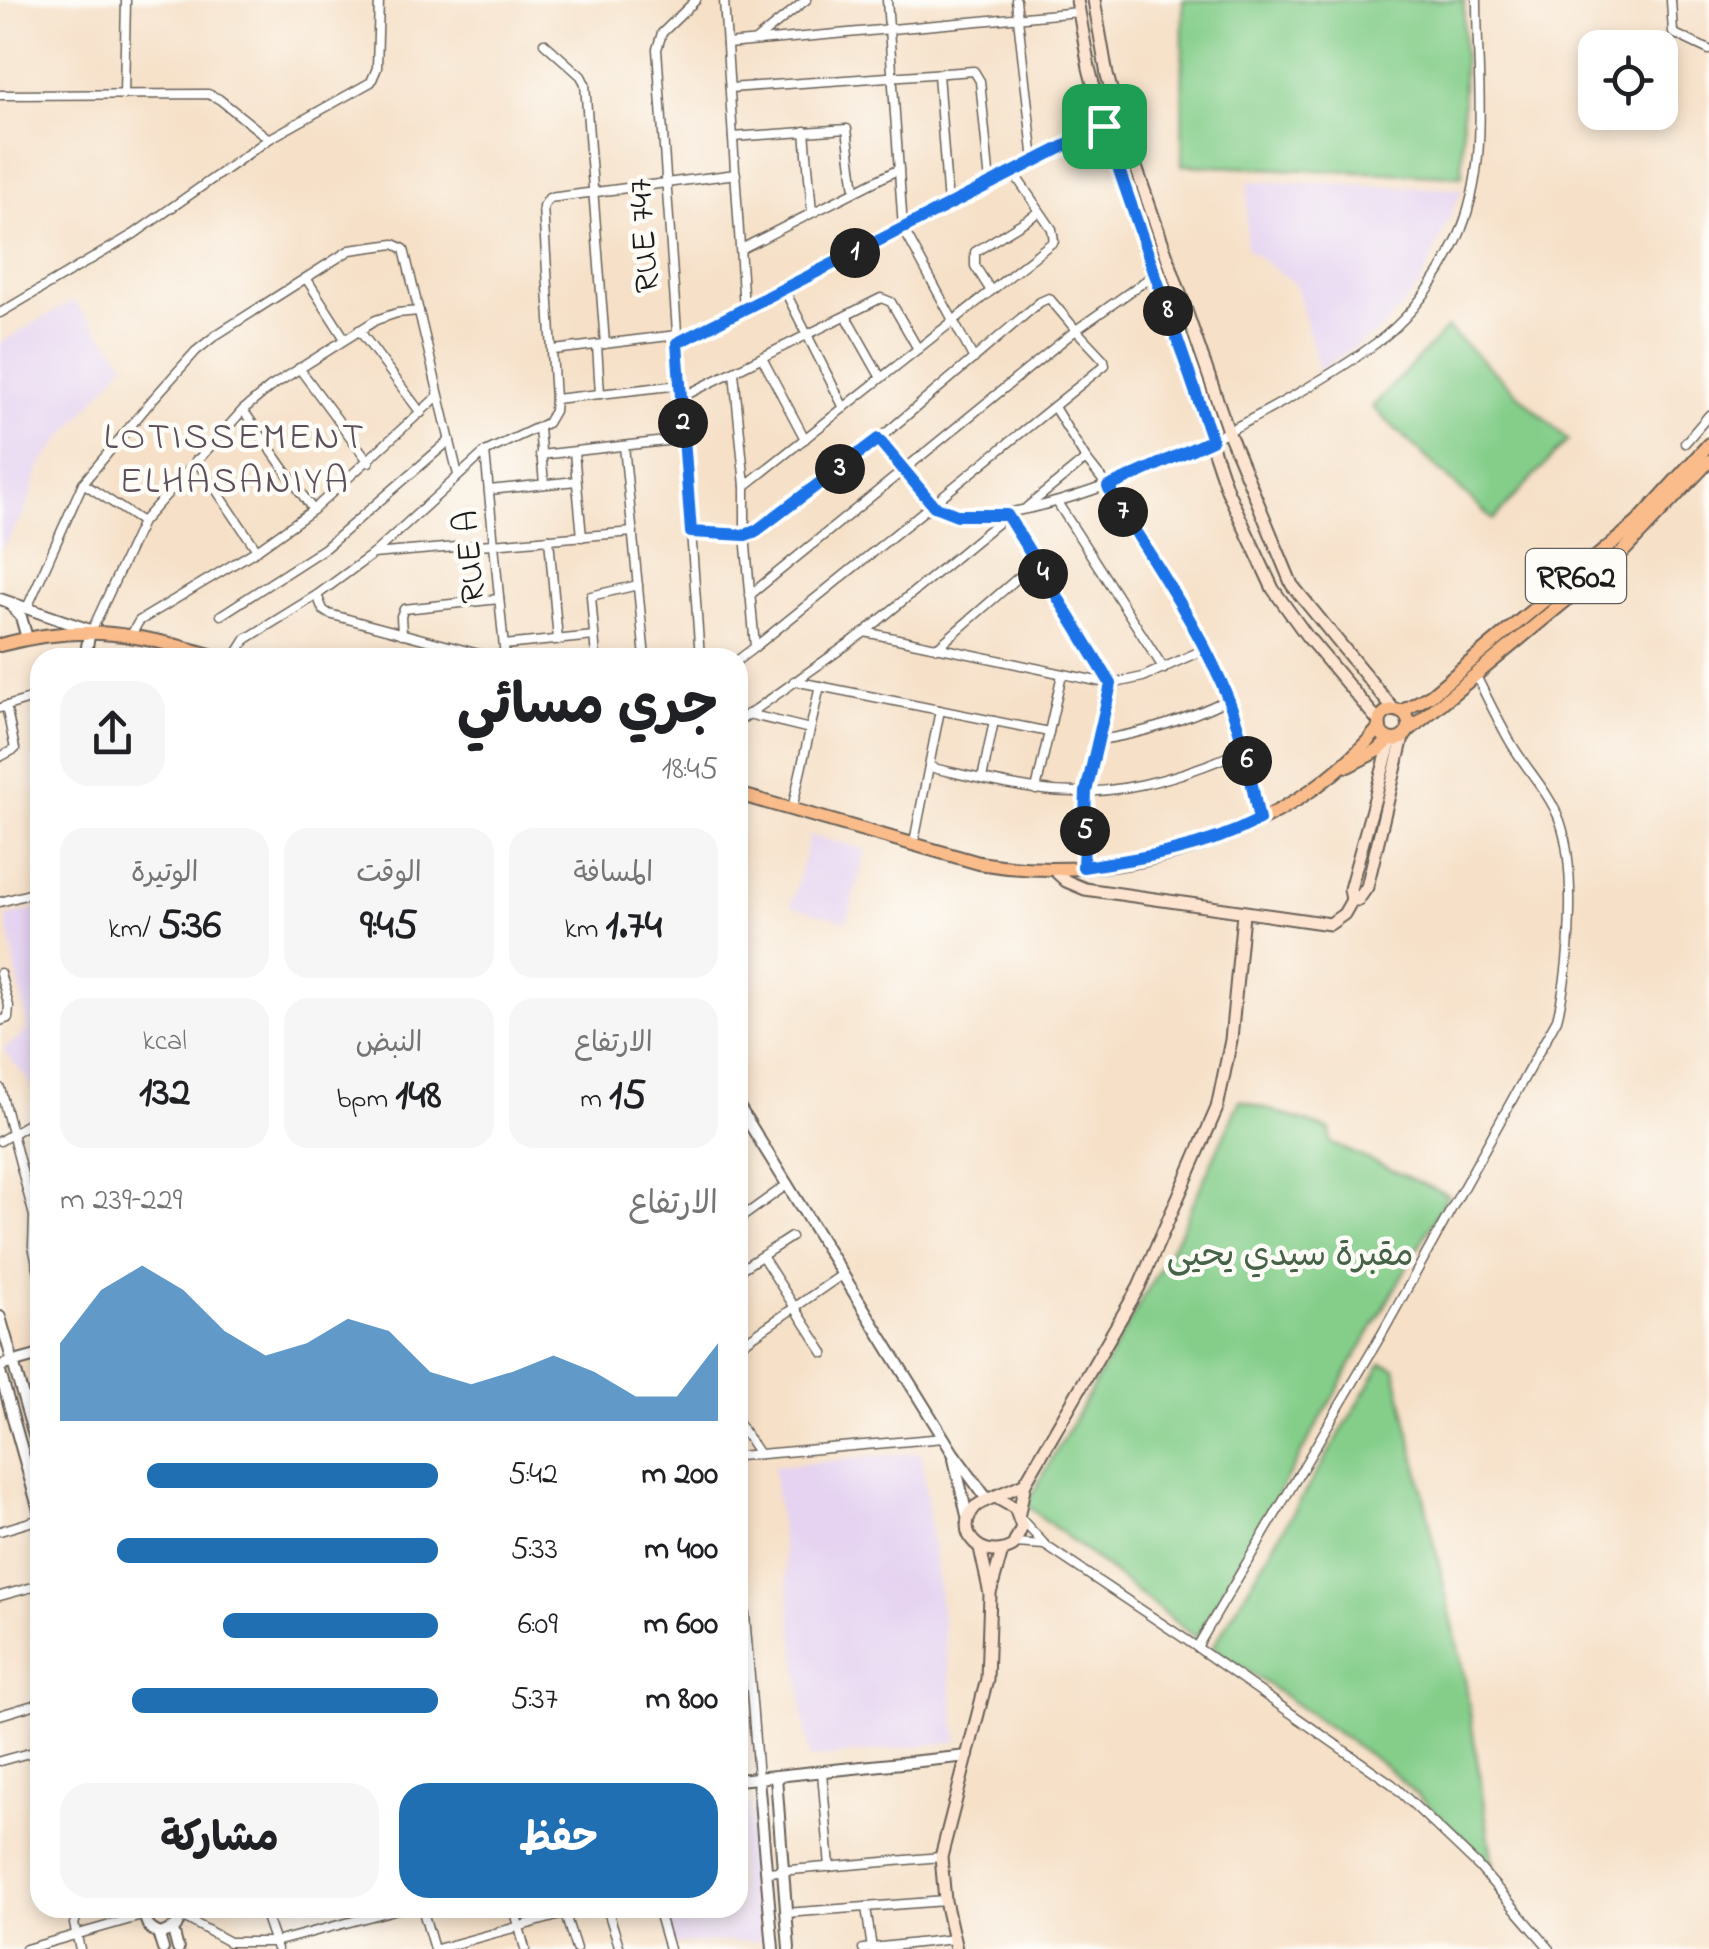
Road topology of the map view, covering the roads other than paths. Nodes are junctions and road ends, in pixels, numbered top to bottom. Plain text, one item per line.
1 (126, 0) edge
2 (378, 0) edge
3 (696, 0) edge
4 (724, 0) edge
5 (806, 0) edge
6 (887, 0) edge
7 (1016, 0) edge
8 (1094, 0) edge
9 (1477, 0) edge
10 (1671, 0) edge
11 (1078, 6) edge
12 (1020, 17) junction
13 (890, 29) junction
14 (755, 40) junction
15 (544, 43) dead end
16 (727, 44) junction
17 (1709, 50) edge
18 (938, 74) junction
19 (893, 77) junction
20 (730, 88) junction
21 (0, 95) edge
22 (124, 95) junction
23 (1104, 126) junction
24 (806, 132) junction
25 (733, 137) junction
26 (269, 139) junction
27 (1034, 161) junction
28 (898, 168) junction
29 (1014, 172) junction
30 (736, 174) junction
31 (666, 182) junction
32 (990, 183) junction
33 (855, 190) junction
34 (594, 191) junction
35 (948, 205) junction
36 (812, 212) junction
37 (1038, 212) junction
38 (903, 228) junction
39 (740, 249) junction
40 (1155, 274) junction
41 (306, 278) junction
42 (784, 289) junction
43 (991, 292) junction
44 (744, 309) junction
45 (419, 311) junction
46 (0, 313) edge
47 (846, 316) junction
48 (954, 321) junction
49 (359, 330) junction
50 (1076, 330) junction
51 (808, 335) junction
52 (345, 338) junction
53 (677, 339) junction
54 (601, 344) junction
55 (918, 349) junction
56 (554, 350) junction
57 (762, 358) junction
58 (974, 359) junction
59 (299, 368) junction
60 (734, 372) junction
61 (881, 378) junction
62 (680, 386) junction
63 (600, 394) junction
64 (438, 396) junction
65 (682, 398) junction
66 (554, 399) junction
67 (1054, 407) junction
68 (844, 408) junction
69 (243, 410) junction
70 (421, 413) junction
71 (1709, 415) edge
72 (539, 428) junction
73 (1228, 431) junction
74 (684, 438) junction
75 (805, 439) junction
76 (878, 439) junction
77 (450, 440) junction
78 (1212, 440) junction
79 (1685, 443) dead end
80 (1709, 444) edge
81 (624, 446) junction
82 (485, 452) junction
83 (574, 452) junction
84 (540, 455) junction
85 (196, 460) junction
86 (1086, 460) junction
87 (1709, 461) edge
88 (369, 462) junction
89 (904, 471) junction
90 (458, 475) junction
91 (576, 481) junction
92 (83, 482) junction
93 (544, 484) junction
94 (745, 486) junction
95 (1108, 487) junction
96 (489, 490) junction
97 (1057, 502) junction
98 (934, 506) junction
99 (1026, 508) junction
100 (312, 510) junction
101 (1007, 515) junction
102 (142, 522) junction
103 (632, 532) junction
104 (691, 532) junction
105 (745, 535) junction
106 (582, 537) junction
107 (549, 540) junction
108 (494, 544) junction
109 (257, 550) junction
110 (372, 554) junction
111 (1036, 562) junction
112 (638, 585) junction
113 (317, 595) junction
114 (750, 595) junction
115 (499, 599) junction
116 (5, 602) edge
117 (27, 608) junction
118 (221, 615) dead end
119 (91, 630) junction
120 (865, 632) junction
121 (402, 634) junction
122 (131, 635) junction
123 (594, 636) junction
124 (27, 638) junction
125 (558, 640) junction
126 (0, 645) edge
127 (504, 645) junction
128 (754, 647) junction
129 (87, 648) edge
130 (182, 648) edge
131 (240, 648) edge
132 (456, 648) edge
133 (504, 648) edge
134 (595, 648) edge
135 (644, 648) edge
136 (699, 648) edge
137 (936, 648) junction
138 (1205, 649) junction
139 (748, 652) edge
140 (1164, 669) junction
141 (1062, 674) junction
142 (1476, 674) junction
143 (794, 680) junction
144 (1111, 684) junction
145 (820, 686) junction
146 (30, 699) edge
147 (1228, 699) junction
148 (3, 707) edge
149 (940, 710) junction
150 (1398, 711) junction
151 (748, 714) joint
152 (994, 721) junction
153 (1380, 725) junction
154 (810, 730) junction
155 (1049, 732) junction
156 (1398, 737) junction
157 (1098, 740) junction
158 (1245, 749) junction
159 (0, 757) edge
160 (928, 767) junction
161 (1337, 772) junction
162 (982, 779) junction
163 (1036, 790) junction
164 (1086, 792) junction
165 (748, 797) edge
166 (792, 810) junction
167 (1259, 820) junction
168 (914, 842) junction
169 (1083, 867) junction
170 (1053, 869) junction
171 (30, 894) edge
172 (0, 902) edge
173 (1244, 914) junction
174 (0, 973) edge
175 (0, 1021) edge
176 (0, 1088) edge
177 (748, 1121) edge
178 (30, 1124) edge
179 (14, 1134) junction
180 (0, 1140) edge
181 (788, 1184) junction
182 (30, 1200) edge
183 (748, 1212) edge
184 (791, 1237) dead end
185 (762, 1256) junction
186 (748, 1265) edge
187 (843, 1274) junction
188 (794, 1308) junction
189 (0, 1317) edge
190 (748, 1340) edge
191 (824, 1353) dead end
192 (30, 1358) edge
193 (14, 1362) junction
194 (0, 1369) edge
195 (30, 1420) edge
196 (748, 1438) edge
197 (944, 1438) junction
198 (953, 1453) junction
199 (759, 1454) junction
200 (748, 1455) edge
201 (30, 1480) edge
202 (1025, 1483) junction
203 (992, 1499) junction
204 (1020, 1517) junction
205 (30, 1520) edge
206 (968, 1520) junction
207 (0, 1530) edge
208 (1015, 1543) junction
209 (1046, 1546) junction
210 (980, 1548) junction
211 (1002, 1551) junction
212 (30, 1588) edge
213 (990, 1594) junction
214 (0, 1596) edge
215 (1197, 1647) junction
216 (748, 1684) edge
217 (30, 1706) edge
218 (0, 1715) edge
219 (30, 1753) edge
220 (968, 1756) junction
221 (0, 1761) edge
222 (822, 1772) junction
223 (776, 1777) junction
224 (758, 1778) junction
225 (748, 1779) edge
226 (941, 1857) junction
227 (830, 1866) junction
228 (782, 1871) junction
229 (768, 1872) junction
230 (944, 1901) junction
231 (866, 1906) junction
232 (786, 1913) junction
233 (78, 1918) edge
234 (125, 1918) edge
235 (148, 1918) edge
236 (176, 1918) edge
237 (188, 1918) edge
238 (266, 1918) edge
239 (369, 1918) edge
240 (425, 1918) edge
241 (516, 1918) edge
242 (540, 1918) edge
243 (566, 1918) edge
244 (610, 1918) edge
245 (660, 1918) edge
246 (518, 1926) junction
247 (173, 1930) junction
248 (158, 1933) junction
249 (75, 1934) junction
250 (480, 1937) junction
251 (955, 1944) edge
252 (230, 1946) edge
253 (276, 1946) edge
254 (913, 1946) edge
255 (26, 1949) edge
256 (80, 1949) edge
257 (162, 1949) edge
258 (178, 1949) edge
259 (436, 1949) edge
260 (483, 1949) edge
261 (525, 1949) edge
262 (576, 1949) edge
263 (620, 1949) edge
264 (669, 1949) edge
265 (773, 1949) edge
266 (789, 1949) edge
267 (863, 1949) edge
268 (872, 1949) edge
269 (1550, 1949) edge

1 - 22 street
2 - 26 street
3 - 31 street, RUE 747
4 - 16 street
5 - 14 street
6 - 13 street
7 - 12 street
8 - 73 main road
9 - 73 street
10 - 17 street
11 - 12 street
11 - 23 main road
12 - 13 street
12 - 27 street
13 - 14 street
13 - 19 street
14 - 16 street
15 - 34 street
16 - 20 street
18 - 19 street
18 - 32 street
18 - 35 street
19 - 20 street
19 - 28 street
20 - 25 street
21 - 22 street
22 - 26 street
23 - 27 street
23 - 40 main road
24 - 25 street
24 - 33 street
24 - 36 street
25 - 30 street
26 - 46 street
27 - 29 street
28 - 33 street
28 - 38 street
29 - 32 street
29 - 37 street
30 - 31 street
30 - 39 street
31 - 34 street
31 - 53 street, RUE 747
32 - 35 street
33 - 36 street
34 - 54 street
34 - 56 street
35 - 38 street
36 - 39 street
37 - 43 street
37 - 43 street
38 - 42 street
38 - 48 street
39 - 44 street
40 - 50 street
40 - 78 main road
41 - 45 street
41 - 52 street
41 - 92 street
42 - 44 street
42 - 51 street
43 - 48 street
44 - 53 street
45 - 49 street
45 - 64 street
47 - 51 street
47 - 55 street
47 - 61 street
48 - 55 street
48 - 58 street
49 - 52 street
49 - 70 street
50 - 58 street
50 - 67 street
50 - 89 street
51 - 57 street
51 - 68 street
52 - 59 street
53 - 54 street
53 - 62 street, RUE 747
54 - 56 street
54 - 63 street
55 - 61 street
56 - 66 street
57 - 60 street
57 - 75 street
58 - 76 street
59 - 69 street
59 - 88 street
60 - 65 street
60 - 94 street
61 - 68 street
62 - 63 street
62 - 65 street, RUE 747
63 - 66 street
64 - 70 street
64 - 77 street
65 - 74 street, RUE 747
66 - 72 street
67 - 86 street
67 - 98 street
68 - 75 street
69 - 85 street
69 - 100 street
70 - 88 street
71 - 79 street
72 - 82 street
72 - 84 street
73 - 78 street
73 - 150 main road
74 - 81 street
74 - 104 street, RUE 747
75 - 94 street
76 - 89 street
76 - 105 street
77 - 90 street
77 - 118 street
78 - 95 street
78 - 153 main road
80 - 150 main road, RR602
81 - 83 street
81 - 103 street
82 - 90 street
82 - 96 street, RUE A
83 - 84 street
83 - 91 street
84 - 93 street
85 - 102 street
85 - 109 street
86 - 95 street
86 - 99 street
87 - 142 main road, RR602
88 - 100 street
89 - 98 street
89 - 114 street
90 - 110 street
91 - 93 street
91 - 106 street
92 - 102 street
92 - 117 street
93 - 96 street
94 - 105 street
95 - 97 street
95 - 138 street
96 - 108 street, RUE A
97 - 99 street
97 - 140 street
98 - 101 street
98 - 128 street
99 - 101 street
100 - 109 street
101 - 111 street
101 - 120 street
102 - 119 street
103 - 106 street
103 - 112 street
104 - 105 street
104 - 136 street, RUE 747
105 - 114 street
106 - 107 street
107 - 108 street
107 - 125 street
108 - 110 street
108 - 115 street, RUE A
109 - 122 street
110 - 113 street
111 - 137 street
111 - 144 street
112 - 123 street
112 - 135 street
113 - 121 street
113 - 131 street
114 - 128 street
115 - 121 street
115 - 127 street, RUE A
116 - 117 street
116 - 124 street
117 - 119 street
119 - 122 main road
119 - 124 main road
119 - 129 street
120 - 137 street
120 - 143 street
121 - 132 street
122 - 130 main road
123 - 125 street
123 - 134 street
124 - 126 main road
125 - 127 street
127 - 133 street, RUE A
128 - 139 street
137 - 141 street
138 - 140 street
138 - 147 street
140 - 144 street
141 - 144 street
141 - 155 street
142 - 156 main road, RR602
142 - 215 street
143 - 145 street
143 - 151 street
144 - 157 street
145 - 149 street
145 - 154 street
146 - 148 street
147 - 157 street
147 - 158 street
148 - 159 street
149 - 152 street
149 - 160 street
150 - 153 main road, RR602
150 - 156 main road
151 - 154 street
152 - 155 street
152 - 162 street
153 - 156 main road
153 - 161 main road
154 - 166 street
155 - 163 street
156 - 161 main road
156 - 173 main road
157 - 164 street
158 - 164 street
158 - 167 street
160 - 162 street
160 - 168 street
161 - 167 main road
162 - 163 street
163 - 164 street
164 - 169 street
165 - 166 main road
166 - 168 main road
167 - 169 main road
168 - 170 main road
169 - 170 main road
170 - 173 main road
171 - 172 street
173 - 202 main road
174 - 175 street
176 - 179 street
177 - 181 street
178 - 179 street
179 - 180 street
179 - 182 street
181 - 183 street
181 - 187 street
184 - 185 street
185 - 186 street
185 - 188 street
187 - 188 street
187 - 197 street
188 - 190 street
188 - 191 street
189 - 193 street
192 - 193 street
193 - 194 street
193 - 195 street
194 - 201 street
196 - 199 street
197 - 198 street
197 - 199 street
198 - 203 street
198 - 206 street
199 - 200 street
202 - 203 main road
202 - 204 main road
203 - 204 main road
203 - 206 main road
204 - 208 main road
204 - 209 street
205 - 207 street
206 - 210 main road
208 - 209 street
208 - 211 main road
209 - 215 street
210 - 211 main road
210 - 213 main road
211 - 213 main road
212 - 214 street
213 - 220 main road
215 - 269 street
216 - 224 street
217 - 218 street
219 - 221 street
220 - 222 street
220 - 226 main road
222 - 223 street
222 - 227 street
223 - 224 street
223 - 228 street
224 - 225 street
224 - 229 street
226 - 227 street
226 - 230 main road
227 - 228 street
228 - 229 street
228 - 232 street
229 - 265 street
230 - 231 street
230 - 251 main road
231 - 232 street
231 - 268 street
232 - 266 street
233 - 249 street
234 - 249 street
235 - 248 street
236 - 247 street
237 - 252 street
238 - 253 street
239 - 253 street
240 - 259 street
241 - 246 street
242 - 246 street
243 - 262 street
244 - 263 street
245 - 264 street
246 - 250 street
246 - 261 street
247 - 248 street
247 - 258 street
248 - 257 street
249 - 255 street
249 - 256 street
250 - 259 street
250 - 260 street
251 - 254 street
252 - 253 street
254 - 268 street
267 - 268 street

